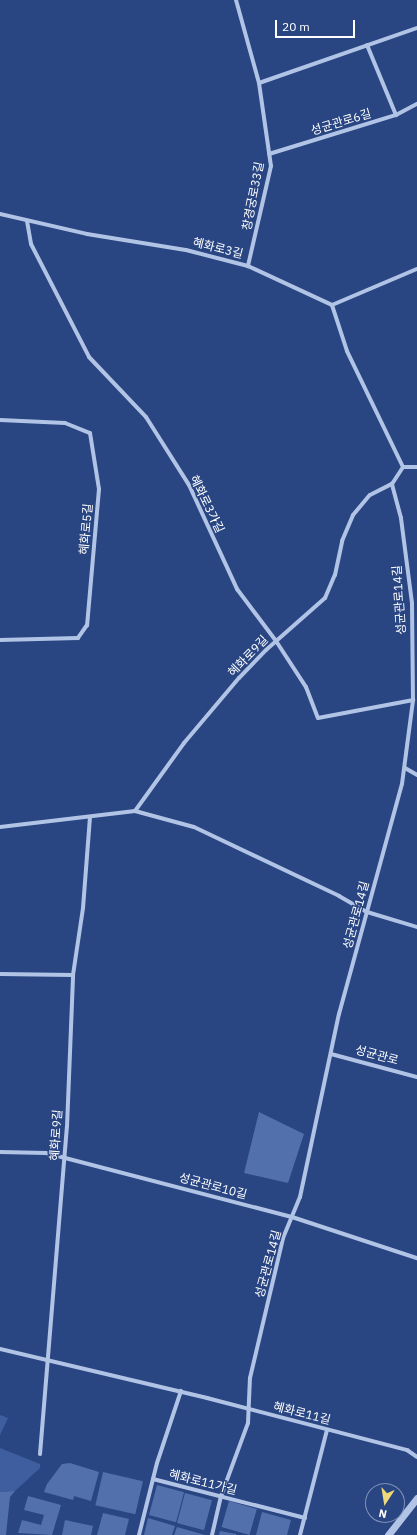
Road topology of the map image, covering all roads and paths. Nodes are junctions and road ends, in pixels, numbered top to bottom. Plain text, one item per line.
1 (236, 0) edge
2 (417, 28) edge
3 (367, 45) junction
4 (259, 83) junction
5 (417, 104) edge
6 (396, 115) junction
7 (270, 154) junction
8 (0, 214) edge
9 (27, 220) junction
10 (248, 266) junction
11 (417, 269) edge
12 (332, 306) junction
13 (0, 420) edge
14 (403, 467) junction
15 (417, 467) edge
16 (392, 484) junction
17 (0, 640) edge
18 (276, 641) junction
19 (413, 700) junction
20 (405, 768) junction
21 (417, 775) edge
22 (135, 811) junction
23 (90, 817) junction
24 (0, 827) edge
25 (367, 912) junction
26 (417, 927) edge
27 (0, 974) edge
28 (73, 975) junction
29 (331, 1054) junction
30 (417, 1077) edge
31 (0, 1152) edge
32 (64, 1158) junction
33 (292, 1217) junction
34 (417, 1258) edge
35 (0, 1349) edge
36 (47, 1360) junction
37 (181, 1391) junction
38 (247, 1410) junction
39 (327, 1430) junction
40 (40, 1454) dead end
41 (417, 1457) edge
42 (153, 1479) junction
43 (221, 1496) junction
44 (417, 1498) edge
45 (305, 1518) junction
46 (139, 1535) edge
47 (212, 1535) edge
48 (300, 1535) edge
49 (388, 1535) edge

1 - 4 street, 창경궁로33길
2 - 3 street
3 - 4 street
3 - 6 street
4 - 7 street, 창경궁로33길
5 - 6 street, 성균관로6길
6 - 7 street, 성균관로6길
7 - 10 street, 창경궁로33길
8 - 9 street, 혜화로3길
9 - 10 street, 혜화로3길
9 - 18 street, 혜화로3가길
10 - 12 street, 혜화로3길
11 - 12 street
12 - 14 street
13 - 17 street, 혜화로5길
14 - 15 street
14 - 16 street
16 - 18 street, 혜화로9길
16 - 19 street, 성균관로14길
18 - 19 street, 혜화로3가길
18 - 22 street, 혜화로9길
19 - 20 street, 성균관로14길
20 - 21 street
20 - 25 street, 성균관로14길
22 - 23 street
22 - 25 street
23 - 24 street
23 - 28 street, 혜화로9길
25 - 26 street
25 - 29 street, 성균관로14길
27 - 28 street
28 - 32 street, 혜화로9길
29 - 30 street, 성균관로
29 - 33 street, 성균관로14길
31 - 32 street, 성균관로10길
32 - 33 street, 성균관로10길
32 - 36 street, 혜화로9길
33 - 34 street, 성균관로10길
33 - 38 street, 성균관로14길
35 - 36 street, 혜화로11길
36 - 37 street, 혜화로11길
36 - 40 street, 혜화로9길
37 - 38 street, 혜화로11길
37 - 42 street
38 - 39 street, 혜화로11길
38 - 43 street, 성균관로14길
39 - 41 street, 혜화로11길
39 - 45 street
42 - 43 street, 혜화로11가길
42 - 46 street, 혜화로11가길
43 - 45 street, 혜화로11가길
43 - 47 street, 성균관로14길
44 - 49 street
45 - 48 street

